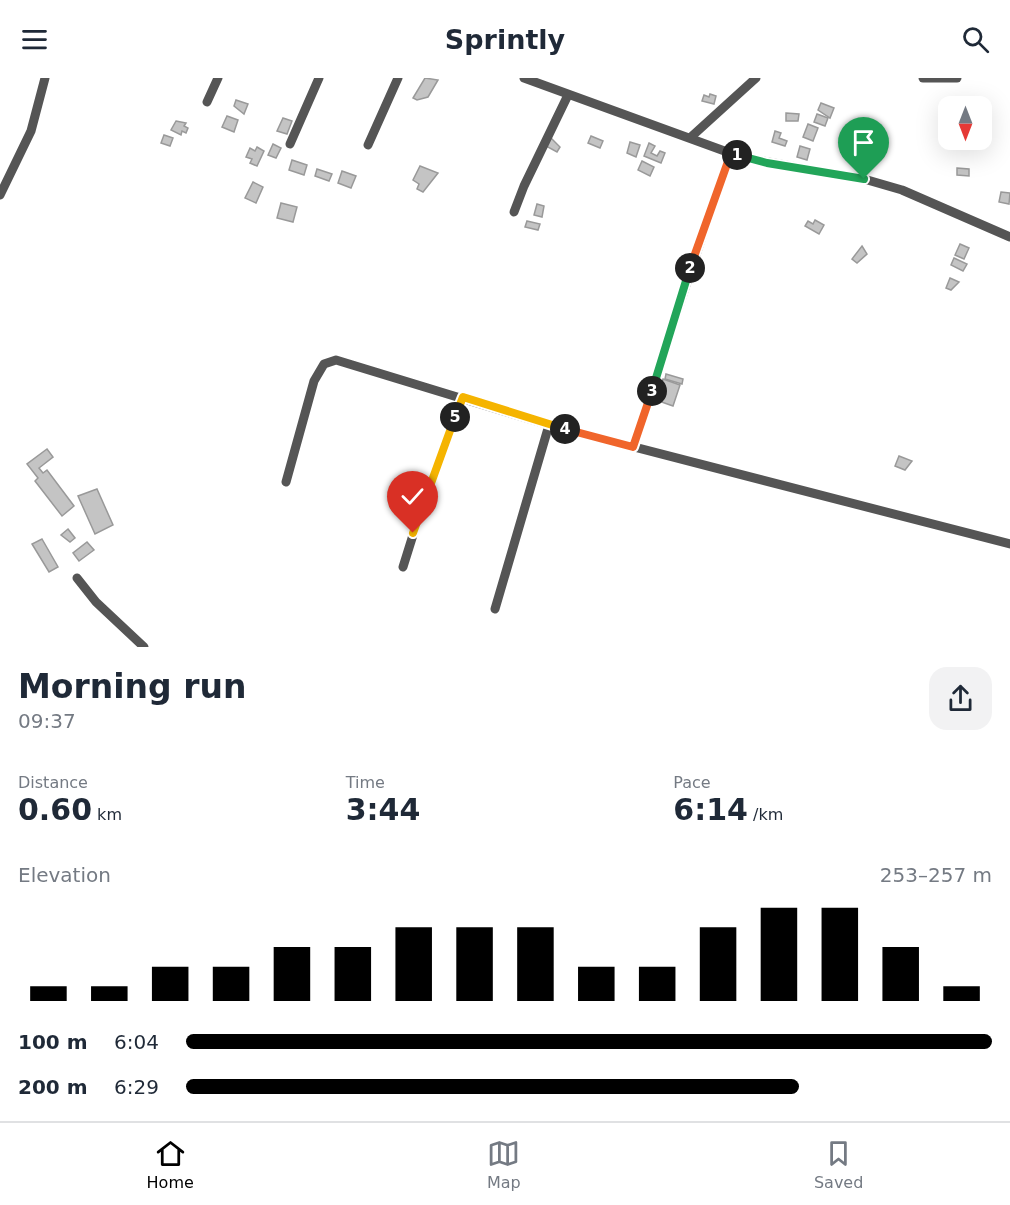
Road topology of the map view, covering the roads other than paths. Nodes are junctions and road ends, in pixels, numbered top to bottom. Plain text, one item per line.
1 (44, 78) edge
2 (218, 78) edge
3 (319, 78) edge
4 (398, 78) edge
5 (524, 78) edge
6 (756, 78) edge
7 (923, 78) edge
8 (957, 78) edge
9 (568, 95) junction
10 (207, 102) dead end
11 (691, 137) junction
12 (290, 144) dead end
13 (368, 146) dead end
14 (731, 153) junction
15 (0, 195) edge
16 (514, 212) dead end
17 (1010, 237) edge
18 (463, 397) junction
19 (549, 425) junction
20 (633, 447) junction
21 (286, 482) dead end
22 (1010, 544) edge
23 (403, 567) dead end
24 (77, 578) dead end
25 (495, 609) dead end
26 (144, 647) edge

1 - 15 street
2 - 10 street
3 - 12 street
4 - 13 street
5 - 9 street
6 - 11 street
7 - 8 street
9 - 11 street
9 - 16 street
11 - 14 street
14 - 17 street
14 - 20 street
18 - 19 street
18 - 21 street
18 - 23 street
19 - 20 street
19 - 25 street
20 - 22 street
24 - 26 street

